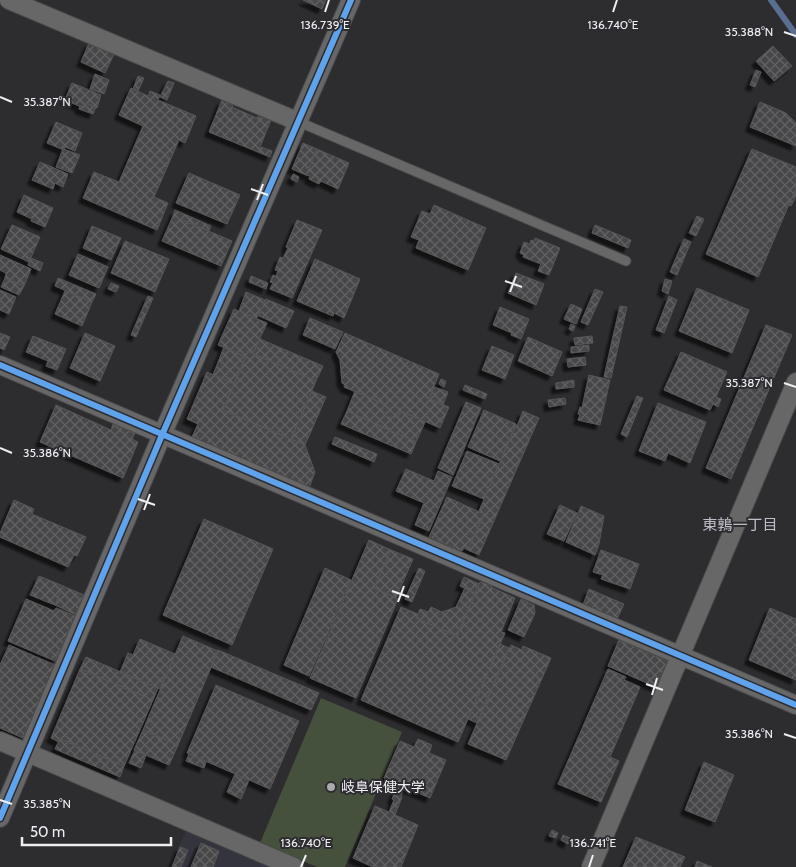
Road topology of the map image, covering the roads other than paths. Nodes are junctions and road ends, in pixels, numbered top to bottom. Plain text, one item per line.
1 (9, 0) edge
2 (351, 0) edge
3 (299, 122) junction
4 (626, 261) dead end
5 (0, 365) edge
6 (796, 382) edge
7 (162, 435) junction
8 (681, 656) junction
9 (796, 705) edge
10 (0, 741) edge
11 (28, 753) junction
12 (0, 818) edge
13 (294, 867) edge
14 (591, 867) edge

1 - 3 street
2 - 3 street
3 - 4 lane
3 - 7 street
5 - 7 street
6 - 8 street
7 - 8 street
7 - 11 street
8 - 9 street
8 - 14 street
10 - 11 street
11 - 12 street
11 - 13 street

